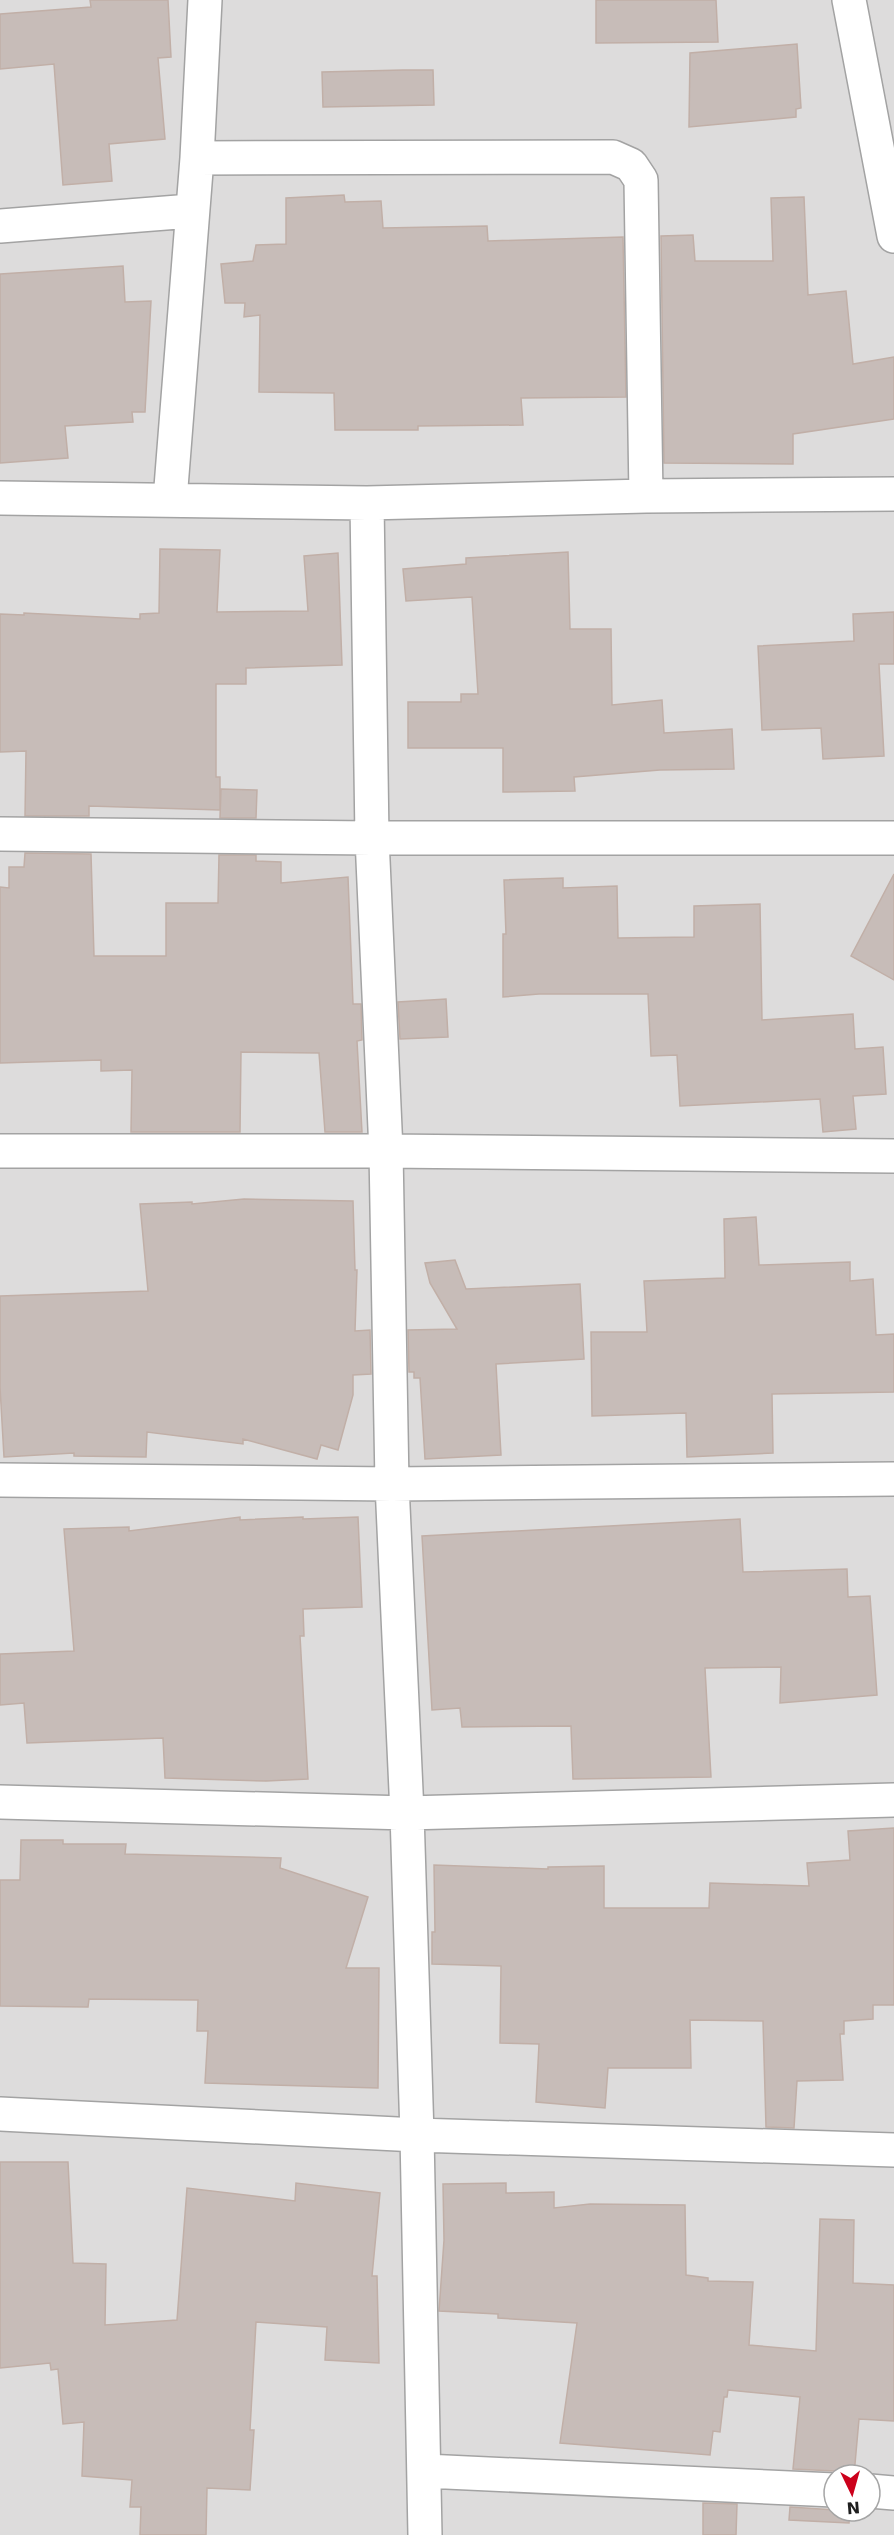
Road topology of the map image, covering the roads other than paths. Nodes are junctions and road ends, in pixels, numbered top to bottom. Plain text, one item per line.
1 (205, 0) edge
2 (849, 0) edge
3 (197, 159) junction
4 (191, 211) junction
5 (0, 226) edge
6 (894, 236) edge
7 (894, 494) edge
8 (646, 496) junction
9 (0, 498) edge
10 (170, 500) junction
11 (367, 503) junction
12 (0, 834) edge
13 (372, 838) junction
14 (894, 838) edge
15 (0, 1151) edge
16 (386, 1151) junction
17 (894, 1156) edge
18 (894, 1479) edge
19 (0, 1480) edge
20 (392, 1484) junction
21 (894, 1800) edge
22 (0, 1802) edge
23 (407, 1813) junction
24 (0, 2114) edge
25 (417, 2135) junction
26 (894, 2150) edge
27 (425, 2471) junction
28 (822, 2489) edge
29 (425, 2535) edge

1 - 3 street
2 - 6 street
3 - 4 street
3 - 8 street
4 - 5 street
4 - 10 street
7 - 8 street
8 - 11 street
9 - 10 street
10 - 11 street
11 - 13 street
12 - 13 street
13 - 14 street
13 - 16 street
15 - 16 street
16 - 17 street
16 - 20 street
18 - 20 street
19 - 20 street
20 - 23 street
21 - 23 street
22 - 23 street
23 - 25 street
24 - 25 street
25 - 26 street
25 - 27 street
27 - 28 street
27 - 29 street

